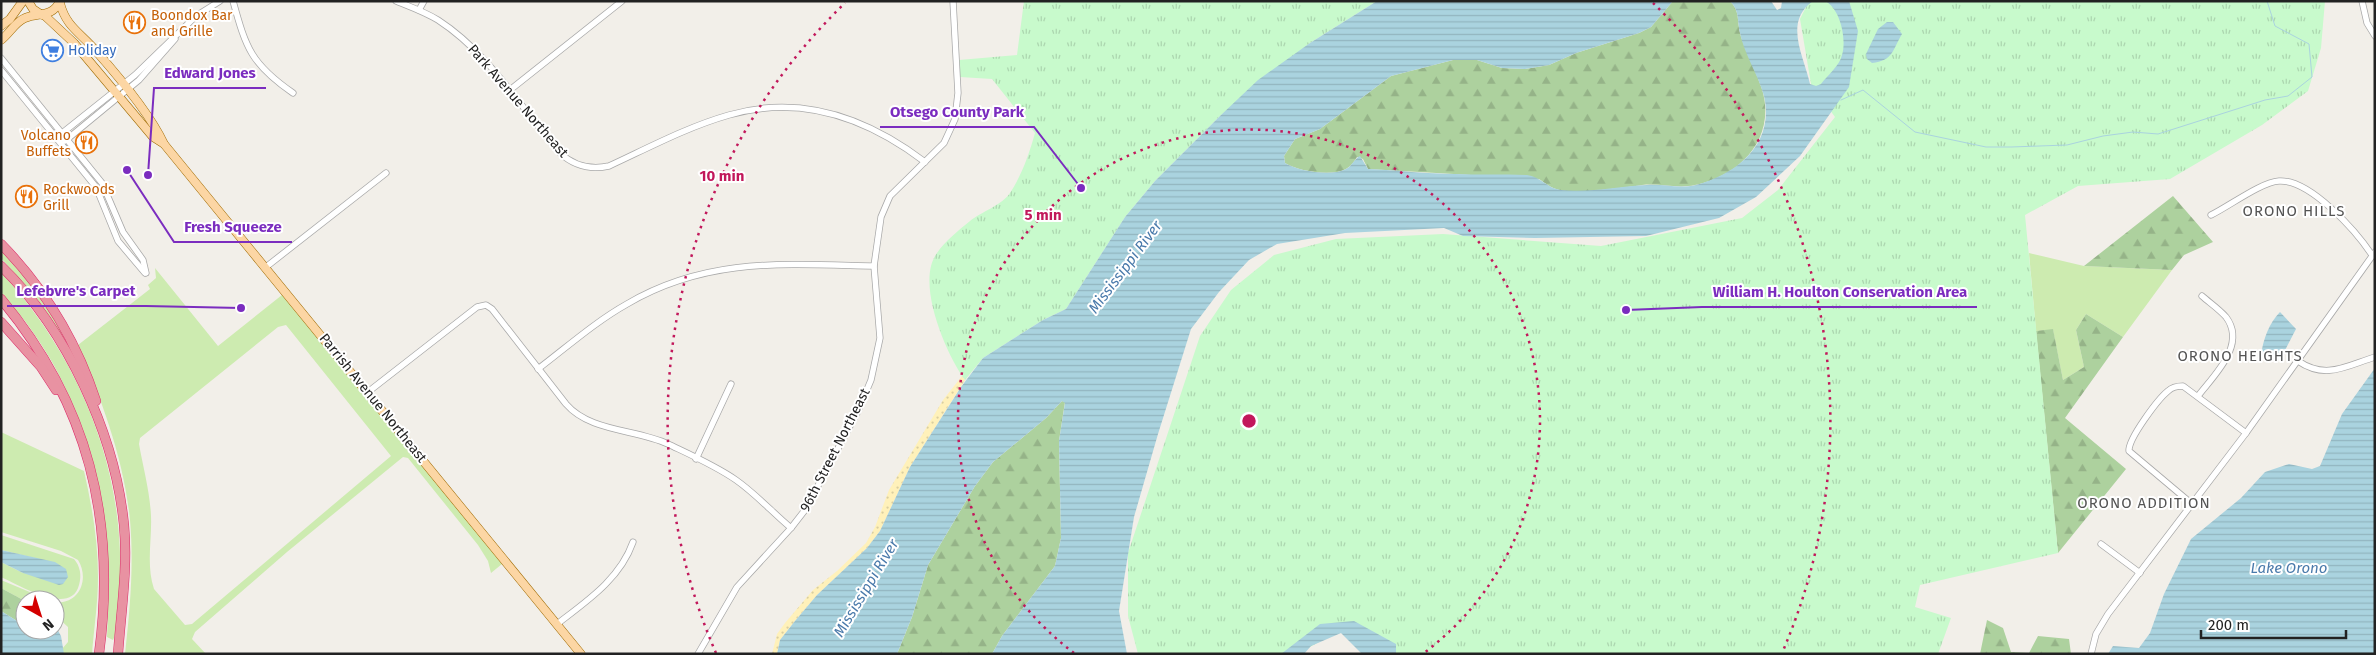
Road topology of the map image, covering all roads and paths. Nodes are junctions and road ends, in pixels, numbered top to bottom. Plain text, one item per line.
1 (23, 1) edge
2 (28, 1) edge
3 (220, 1) edge
4 (233, 1) edge
5 (396, 1) edge
6 (424, 1) edge
7 (622, 1) edge
8 (952, 1) edge
9 (2362, 1) edge
10 (60, 2) edge
11 (419, 10) junction
12 (43, 15) junction
13 (1, 26) edge
14 (2375, 36) edge
15 (1, 40) edge
16 (1, 58) edge
17 (1, 70) edge
18 (125, 87) junction
19 (510, 90) junction
20 (293, 93) dead end
21 (116, 95) junction
22 (63, 133) junction
23 (57, 137) junction
24 (68, 139) junction
25 (62, 144) junction
26 (164, 144) junction
27 (925, 162) junction
28 (386, 172) dead end
29 (2211, 215) dead end
30 (1, 244) edge
31 (2374, 253) edge
32 (1, 266) edge
33 (874, 266) junction
34 (266, 267) junction
35 (2202, 296) dead end
36 (1, 299) edge
37 (1, 322) edge
38 (2375, 357) edge
39 (2298, 361) junction
40 (538, 369) junction
41 (732, 384) dead end
42 (368, 392) junction
43 (2198, 396) junction
44 (2246, 433) junction
45 (105, 443) junction
46 (696, 459) junction
47 (89, 464) junction
48 (2192, 504) junction
49 (792, 528) junction
50 (632, 542) dead end
51 (2101, 544) dead end
52 (2140, 574) junction
53 (557, 624) junction
54 (99, 654) edge
55 (118, 654) edge
56 (581, 654) edge
57 (698, 654) edge
58 (2091, 654) edge

1 - 13 main road
2 - 12 main road, Parrish Avenue Northeast
3 - 18 street
4 - 20 street
5 - 11 street, Park Avenue Northeast
6 - 11 street
7 - 19 street
8 - 27 street, 96th Street Northeast
9 - 14 street
10 - 12 main road
10 - 18 main road, Parrish Avenue Northeast
11 - 19 street, Park Avenue Northeast
12 - 15 main road
12 - 21 main road, Parrish Avenue Northeast
16 - 22 street
17 - 23 street
18 - 21 street
18 - 26 main road, Parrish Avenue Northeast
19 - 27 street, Park Avenue Northeast
21 - 22 street
21 - 24 street
21 - 26 main road, Parrish Avenue Northeast
22 - 23 street
22 - 24 street
23 - 25 street
24 - 25 street
24 - 25 street
26 - 34 main road, Parrish Avenue Northeast
27 - 33 street, 96th Street Northeast
28 - 34 street
29 - 31 street
30 - 45 highway
31 - 39 street
32 - 45 highway
33 - 40 street
33 - 49 street, 96th Street Northeast
34 - 42 main road, Parrish Avenue Northeast
35 - 43 street
36 - 47 highway
37 - 47 highway
38 - 39 street
39 - 44 street
40 - 42 street
40 - 46 street
41 - 46 street
42 - 53 main road, Parrish Avenue Northeast
43 - 44 street
43 - 48 street
44 - 48 street
45 - 55 highway
46 - 49 street
47 - 54 highway
48 - 52 street
49 - 57 street, 96th Street Northeast
50 - 53 street
51 - 52 street
52 - 58 street
53 - 56 main road, Parrish Avenue Northeast

